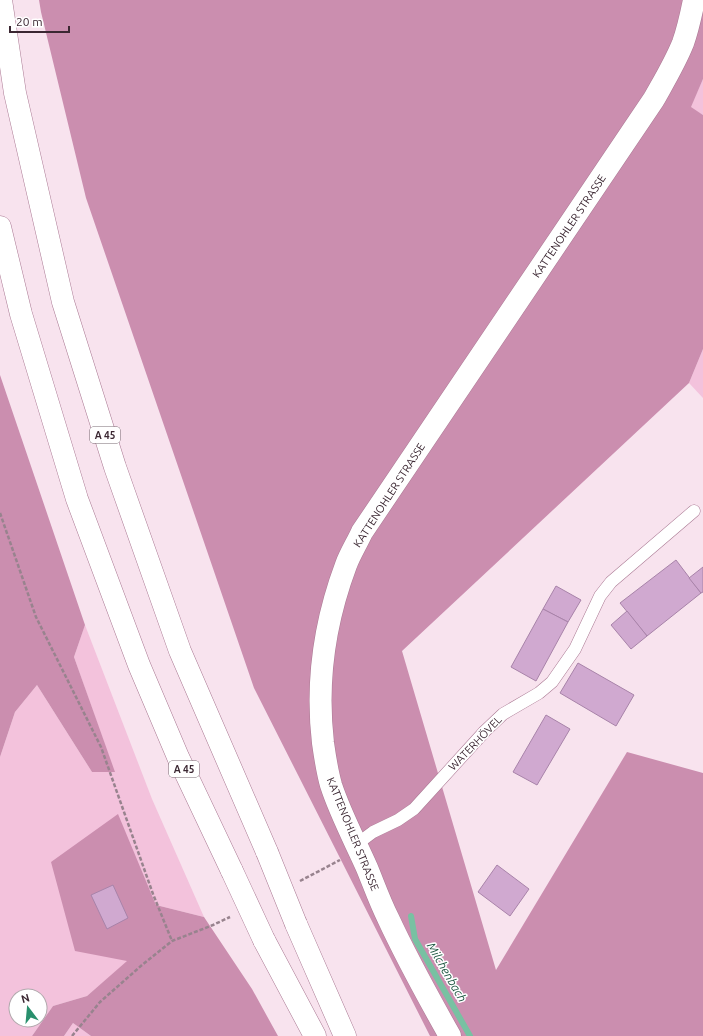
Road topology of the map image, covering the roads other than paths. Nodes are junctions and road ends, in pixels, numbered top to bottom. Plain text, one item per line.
1 (1, 0) edge
2 (694, 0) edge
3 (0, 227) edge
4 (694, 511) dead end
5 (357, 844) junction
6 (315, 1036) edge
7 (345, 1036) edge
8 (450, 1036) edge

1 - 7 main road, A 45, bridge
2 - 5 main road, KATTENOHLER STRASSE
3 - 6 main road, A 45, bridge
4 - 5 lane, WATERHÖVEL
5 - 8 main road, KATTENOHLER STRASSE

